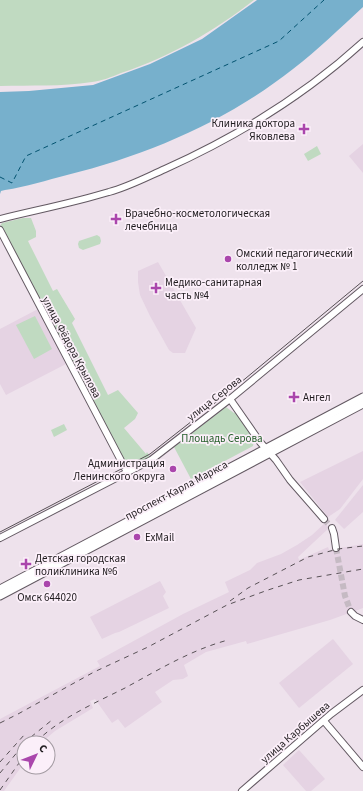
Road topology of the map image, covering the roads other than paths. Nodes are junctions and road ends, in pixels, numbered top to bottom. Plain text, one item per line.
1 (363, 42) edge
2 (0, 219) edge
3 (0, 230) edge
4 (363, 289) edge
5 (363, 398) edge
6 (230, 399) junction
7 (363, 404) edge
8 (268, 450) junction
9 (126, 472) junction
10 (324, 519) tunnel mouth
11 (332, 528) tunnel mouth
12 (0, 538) edge
13 (336, 548) tunnel mouth
14 (23, 581) junction
15 (0, 589) edge
16 (0, 596) edge
17 (351, 612) tunnel mouth
18 (363, 620) edge
19 (363, 690) edge
20 (324, 721) junction
21 (363, 767) edge
22 (242, 791) edge

1 - 2 street
3 - 9 street, улица Фёдора Крылова
4 - 6 street, улица Серова
5 - 8 main road, проспект Карла Маркса
6 - 8 street
6 - 9 street, улица Серова
7 - 8 main road, проспект Карла Маркса
8 - 10 street
8 - 14 main road, проспект Карла Маркса
9 - 12 street, улица Серова
11 - 13 street
14 - 15 main road, проспект Карла Маркса
14 - 16 main road, проспект Карла Маркса
17 - 18 street
19 - 20 street, улица Карбышева
20 - 21 street
20 - 22 street, улица Карбышева

